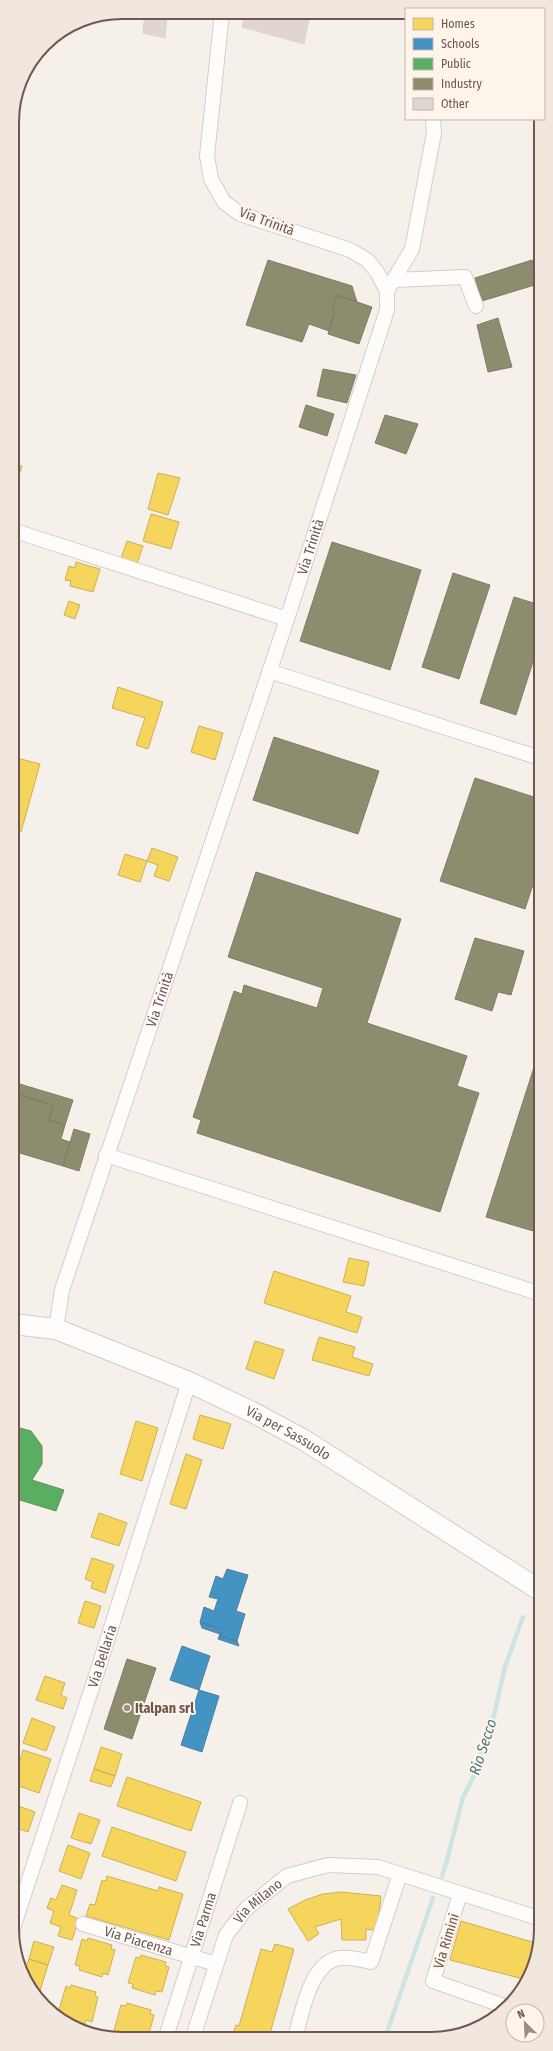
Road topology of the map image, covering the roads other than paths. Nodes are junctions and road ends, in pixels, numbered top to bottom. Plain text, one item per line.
1 (221, 19) edge
2 (433, 120) edge
3 (390, 286) junction
4 (476, 306) dead end
5 (19, 532) edge
6 (287, 619) junction
7 (270, 671) junction
8 (534, 756) edge
9 (106, 1154) junction
10 (534, 1292) edge
11 (19, 1325) edge
12 (56, 1329) junction
13 (189, 1382) junction
14 (534, 1586) edge
15 (240, 1803) dead end
16 (400, 1874) junction
17 (460, 1894) junction
18 (19, 1910) edge
19 (534, 1917) edge
20 (83, 1924) dead end
21 (191, 1957) junction
22 (216, 1964) junction
23 (501, 2005) edge
24 (168, 2032) edge
25 (195, 2032) edge
26 (296, 2032) edge

1 - 3 street, Via Trinità
2 - 3 street, Via Trinità
3 - 4 street
3 - 6 street, Via Trinità
5 - 6 street
6 - 7 street, Via Trinità
7 - 8 street
7 - 9 street, Via Trinità
9 - 10 street
9 - 12 street, Via Trinità
11 - 12 main road, Via per Sassuolo
12 - 13 main road, Via per Sassuolo
13 - 14 main road, Via per Sassuolo
13 - 18 street, Via Bellaria
15 - 21 street, Via Parma
16 - 17 street, Via Milano
16 - 22 street, Via Milano
16 - 26 street
17 - 19 street, Via Milano
17 - 23 street, Via Rimini
20 - 21 street, Via Piacenza
21 - 22 street, Via Piacenza
21 - 24 street, Via Parma
22 - 25 street, Via Milano

